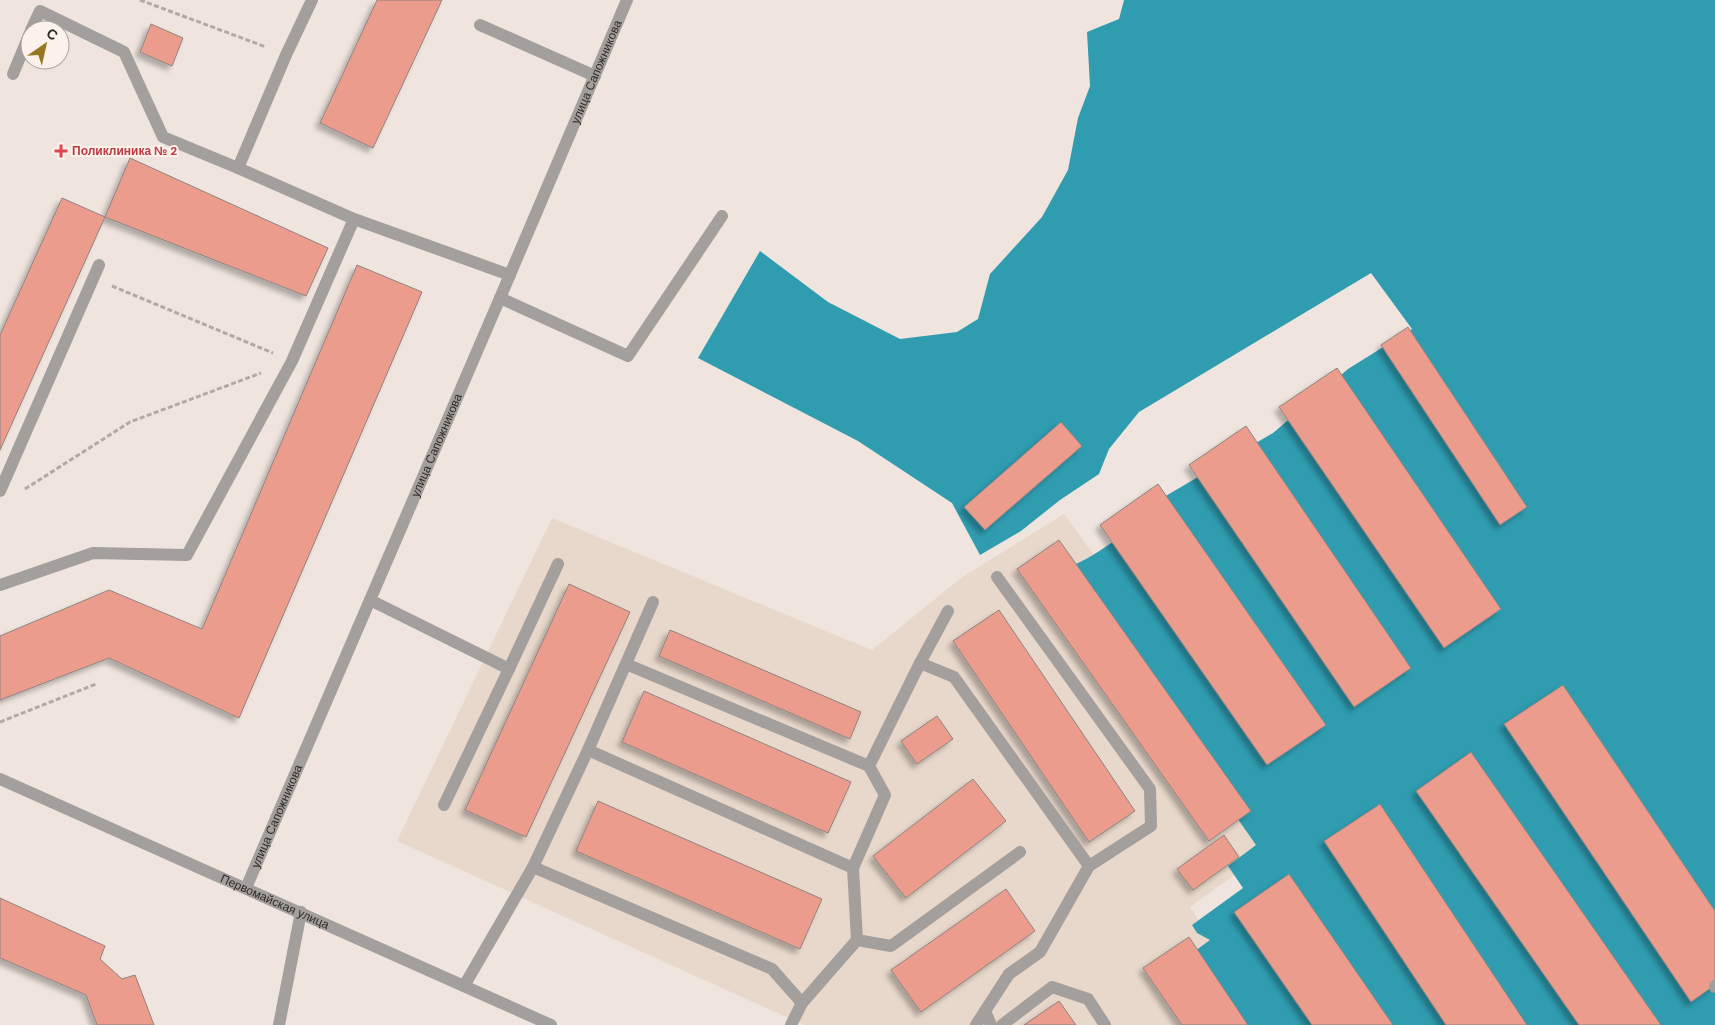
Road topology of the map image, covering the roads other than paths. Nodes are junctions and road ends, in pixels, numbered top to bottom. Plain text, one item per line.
1 (312, 0) edge
2 (627, 0) edge
3 (36, 20) edge
4 (58, 20) edge
5 (480, 25) dead end
6 (70, 26) edge
7 (20, 57) edge
8 (13, 74) dead end
9 (594, 76) junction
10 (238, 168) junction
11 (722, 216) dead end
12 (354, 219) junction
13 (99, 265) dead end
14 (510, 275) junction
15 (500, 298) junction
16 (0, 491) edge
17 (558, 564) dead end
18 (997, 577) dead end
19 (0, 585) edge
20 (370, 600) junction
21 (653, 602) dead end
22 (948, 610) dead end
23 (920, 663) junction
24 (626, 664) junction
25 (509, 669) junction
26 (588, 750) junction
27 (869, 766) junction
28 (0, 778) edge
29 (444, 805) dead end
30 (1020, 852) dead end
31 (1090, 866) junction
32 (533, 867) junction
33 (853, 868) junction
34 (246, 888) junction
35 (301, 912) junction
36 (857, 940) junction
37 (464, 986) junction
38 (802, 1003) junction
39 (985, 1010) junction
40 (279, 1025) edge
41 (551, 1025) edge
42 (792, 1025) edge
43 (976, 1025) edge
44 (991, 1025) edge
45 (1002, 1025) edge
46 (1105, 1025) edge

1 - 10 street
2 - 9 street, улица Сапожникова
3 - 4 street
5 - 9 street
6 - 10 street
7 - 8 street
9 - 14 street, улица Сапожникова
10 - 12 street
11 - 15 street
12 - 14 street
12 - 19 street
13 - 16 street
14 - 15 street, улица Сапожникова
15 - 20 street, улица Сапожникова
17 - 25 street
18 - 31 street
20 - 25 street
20 - 34 street, улица Сапожникова
21 - 24 street
22 - 23 street
23 - 27 street
23 - 31 street
24 - 26 street
24 - 27 street
25 - 29 street
26 - 32 street
26 - 33 street
27 - 33 street
28 - 34 street, Первомайская улица
30 - 36 street
31 - 39 street
32 - 37 street
32 - 38 street
33 - 36 street
34 - 35 street, Первомайская улица
35 - 37 street, Первомайская улица
35 - 40 street
36 - 38 street
37 - 41 street, Первомайская улица
38 - 42 street
39 - 43 street
39 - 44 street
45 - 46 street

